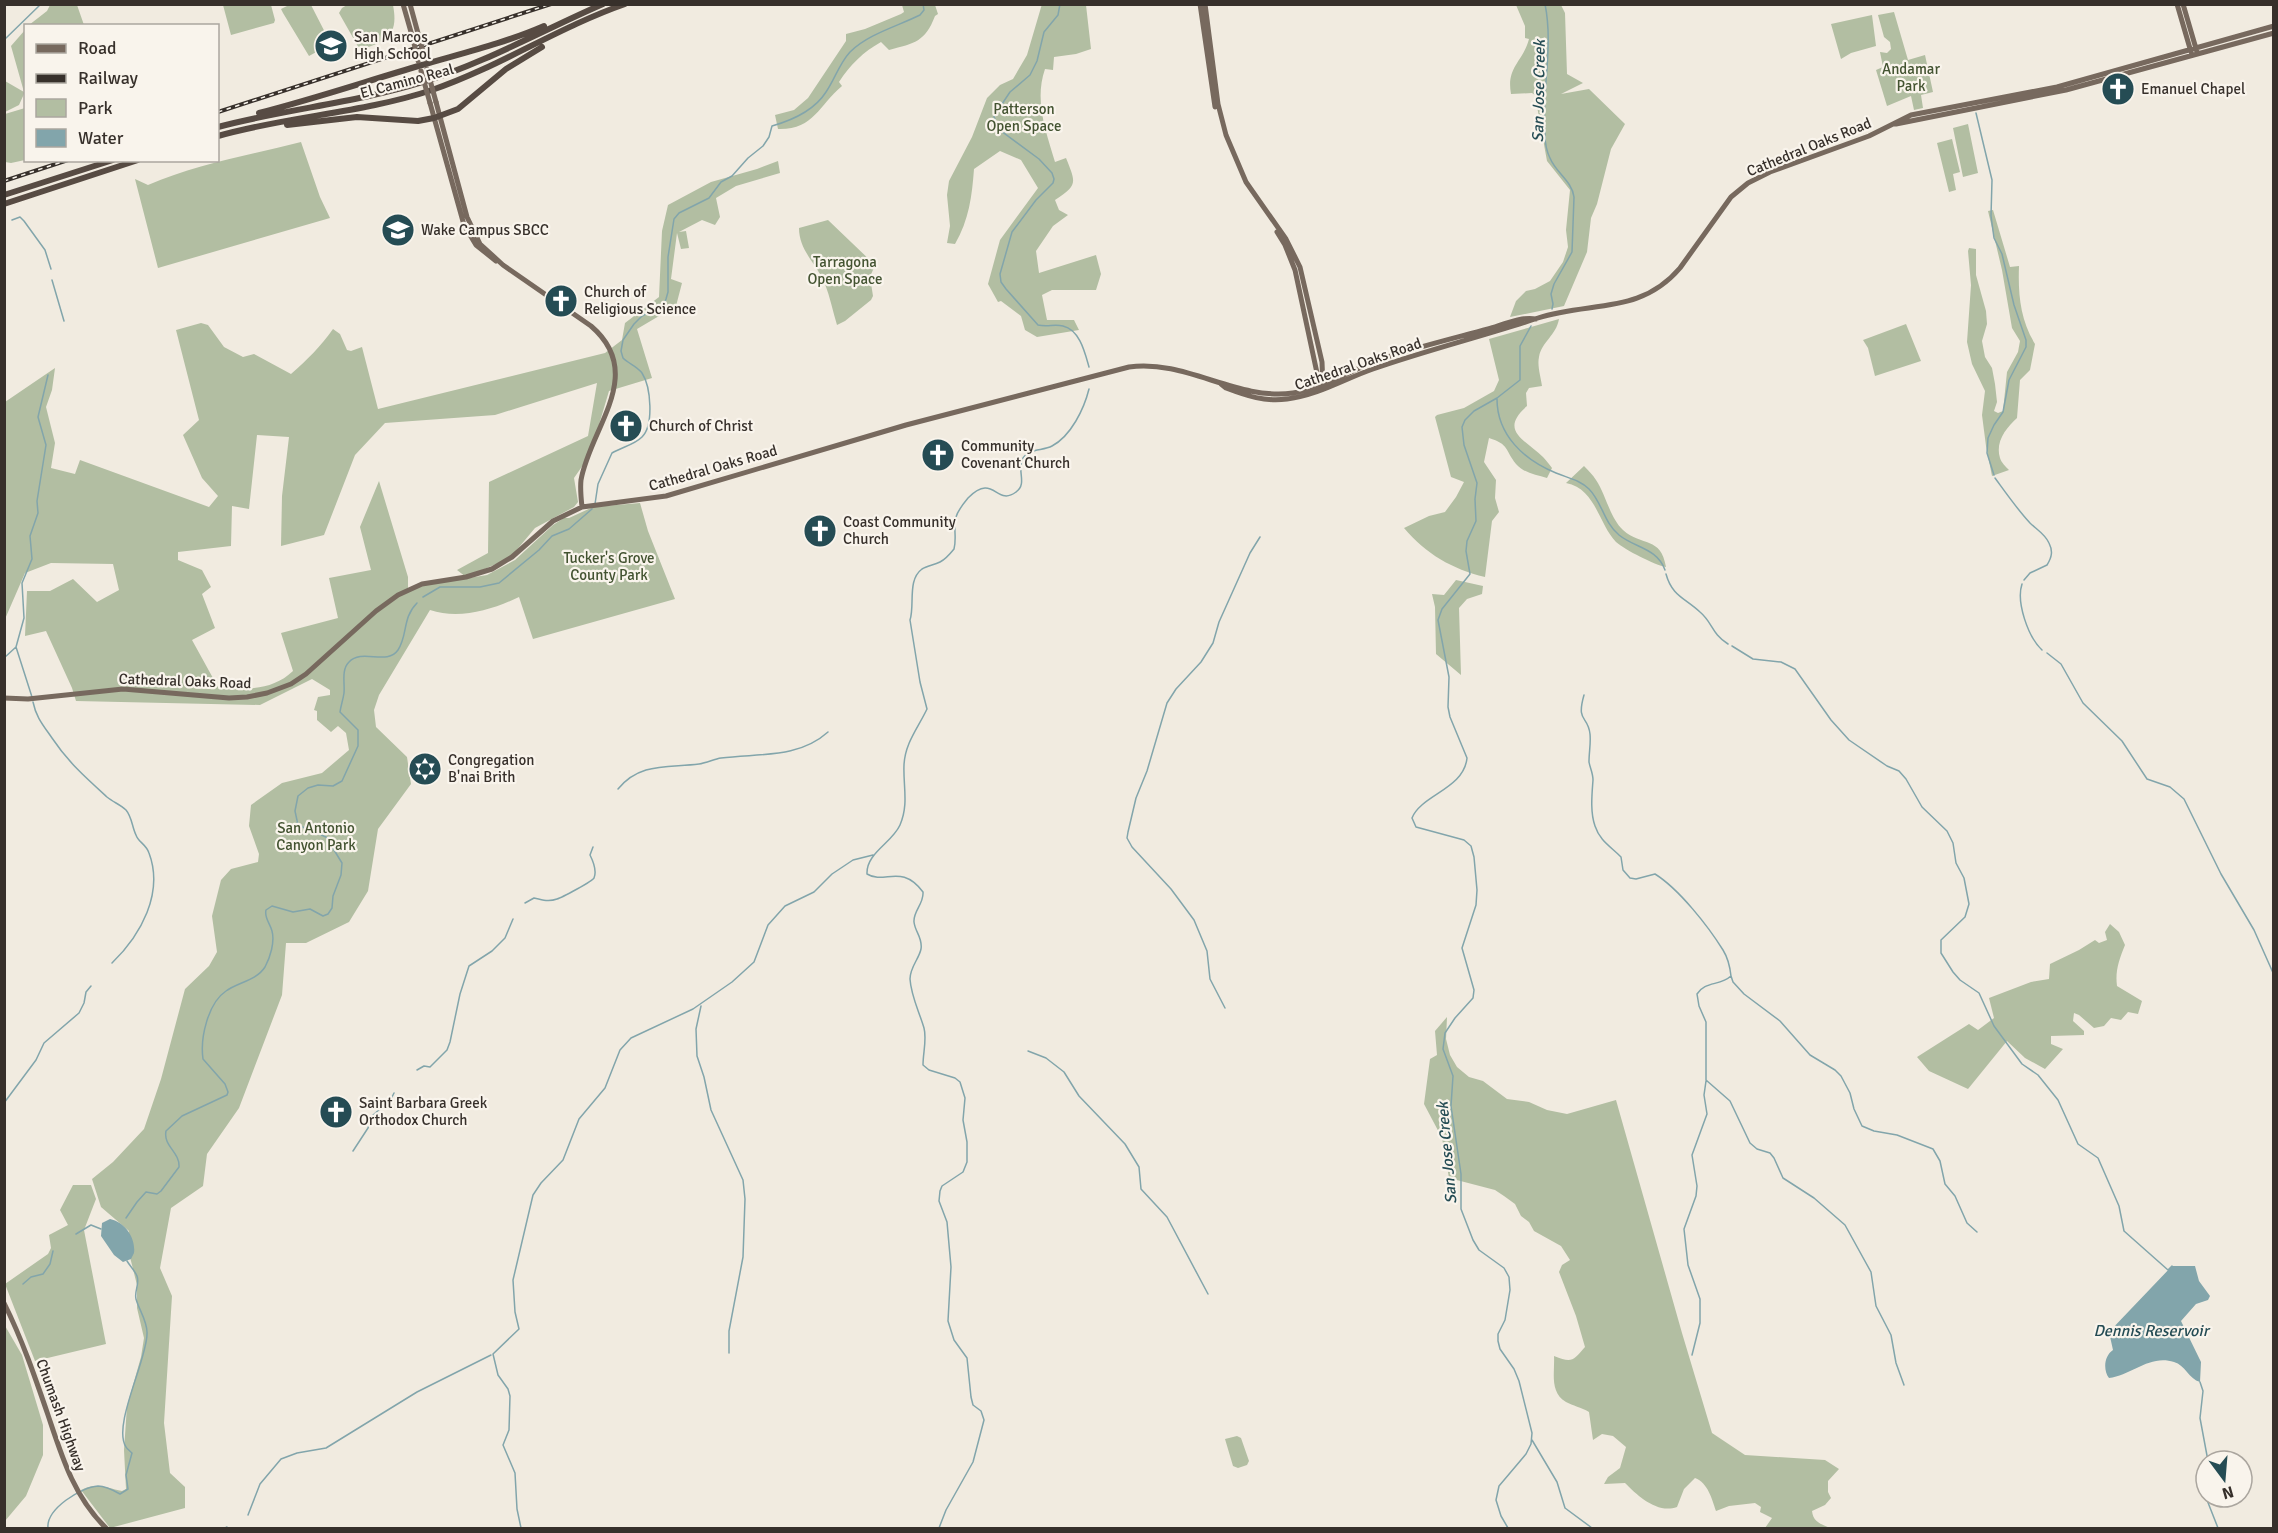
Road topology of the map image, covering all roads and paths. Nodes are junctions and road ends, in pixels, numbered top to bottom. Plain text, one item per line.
1 (403, 4) edge
2 (410, 4) edge
3 (603, 4) edge
4 (625, 4) edge
5 (1200, 4) edge
6 (1205, 4) edge
7 (2177, 4) edge
8 (2183, 4) edge
9 (603, 13) junction
10 (579, 15) junction
11 (2274, 26) edge
12 (2274, 33) edge
13 (416, 38) junction
14 (2194, 52) junction
15 (423, 65) junction
16 (437, 117) junction
17 (232, 123) junction
18 (260, 126) junction
19 (219, 127) edge
20 (219, 136) edge
21 (107, 162) edge
22 (132, 162) edge
23 (4, 195) edge
24 (4, 204) edge
25 (1322, 387) junction
26 (582, 507) junction
27 (4, 698) edge
28 (4, 1303) edge
29 (106, 1528) edge

1 - 13 main road
2 - 13 main road
3 - 10 highway, El Camino Real
4 - 9 highway, El Camino Real
5 - 25 main road
6 - 25 main road
7 - 14 main road
8 - 14 main road
9 - 16 highway
9 - 18 highway, El Camino Real
10 - 15 highway
10 - 17 highway, El Camino Real
11 - 14 main road, Cathedral Oaks Road
12 - 14 main road, Cathedral Oaks Road
13 - 15 main road, bridge
14 - 25 main road, Cathedral Oaks Road
15 - 16 main road, bridge
15 - 17 highway
16 - 18 highway
16 - 26 main road
17 - 19 highway, El Camino Real
18 - 20 highway, El Camino Real
21 - 23 highway
22 - 24 highway
25 - 26 main road, Cathedral Oaks Road
26 - 27 main road, Cathedral Oaks Road
28 - 29 main road, Chumash Highway

